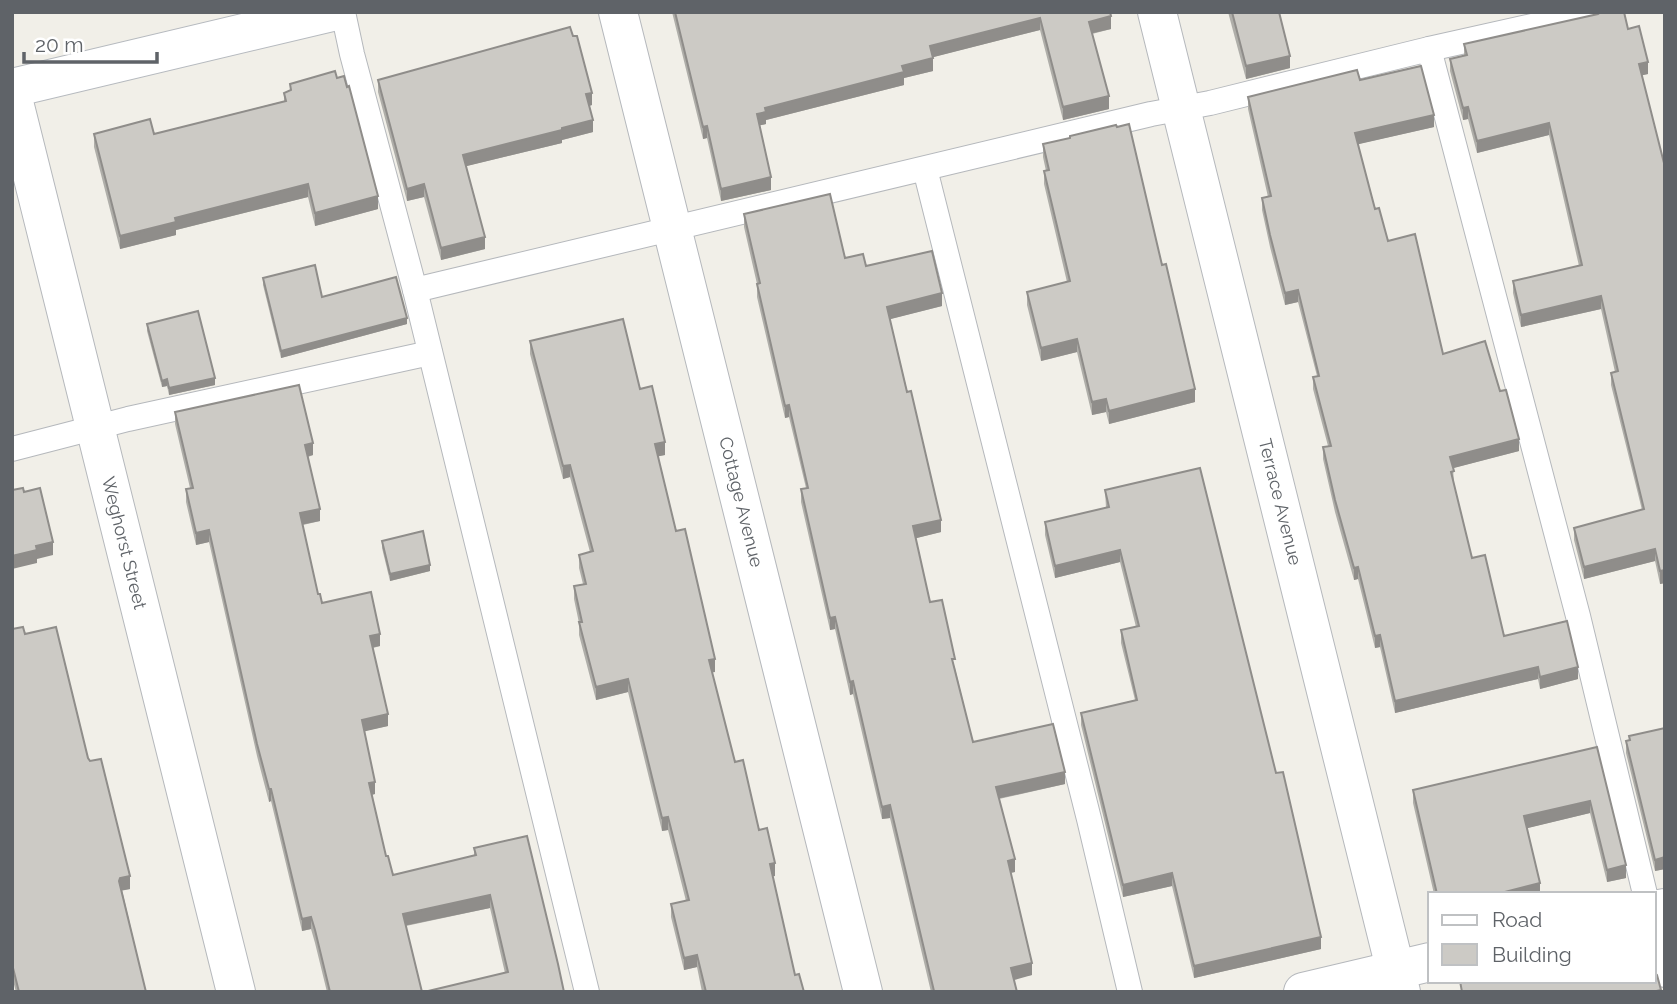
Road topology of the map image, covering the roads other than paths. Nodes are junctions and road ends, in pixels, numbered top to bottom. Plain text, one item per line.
1 (331, 12) edge
2 (343, 12) edge
3 (618, 12) edge
4 (1157, 12) edge
5 (1595, 12) edge
6 (1429, 49) junction
7 (12, 88) edge
8 (12, 94) edge
9 (1182, 108) junction
10 (925, 169) junction
11 (672, 228) junction
12 (415, 290) junction
13 (430, 353) junction
14 (95, 428) junction
15 (12, 449) edge
16 (1645, 892) edge
17 (1656, 939) edge
18 (1409, 975) edge
19 (1665, 975) edge
20 (236, 992) edge
21 (587, 992) edge
22 (863, 992) edge
23 (1130, 992) edge
24 (1303, 992) edge

1 - 7 street
2 - 12 lane
3 - 11 street, Cottage Avenue
4 - 9 street, Terrace Avenue
5 - 6 lane
6 - 9 lane
6 - 16 lane
8 - 14 street, Weghorst Street
9 - 10 lane
9 - 18 street, Terrace Avenue
10 - 11 lane
10 - 23 lane
11 - 12 lane
11 - 22 street, Cottage Avenue
12 - 13 lane
13 - 14 lane
13 - 21 lane
14 - 15 lane
14 - 20 street, Weghorst Street
17 - 19 lane
18 - 24 street

